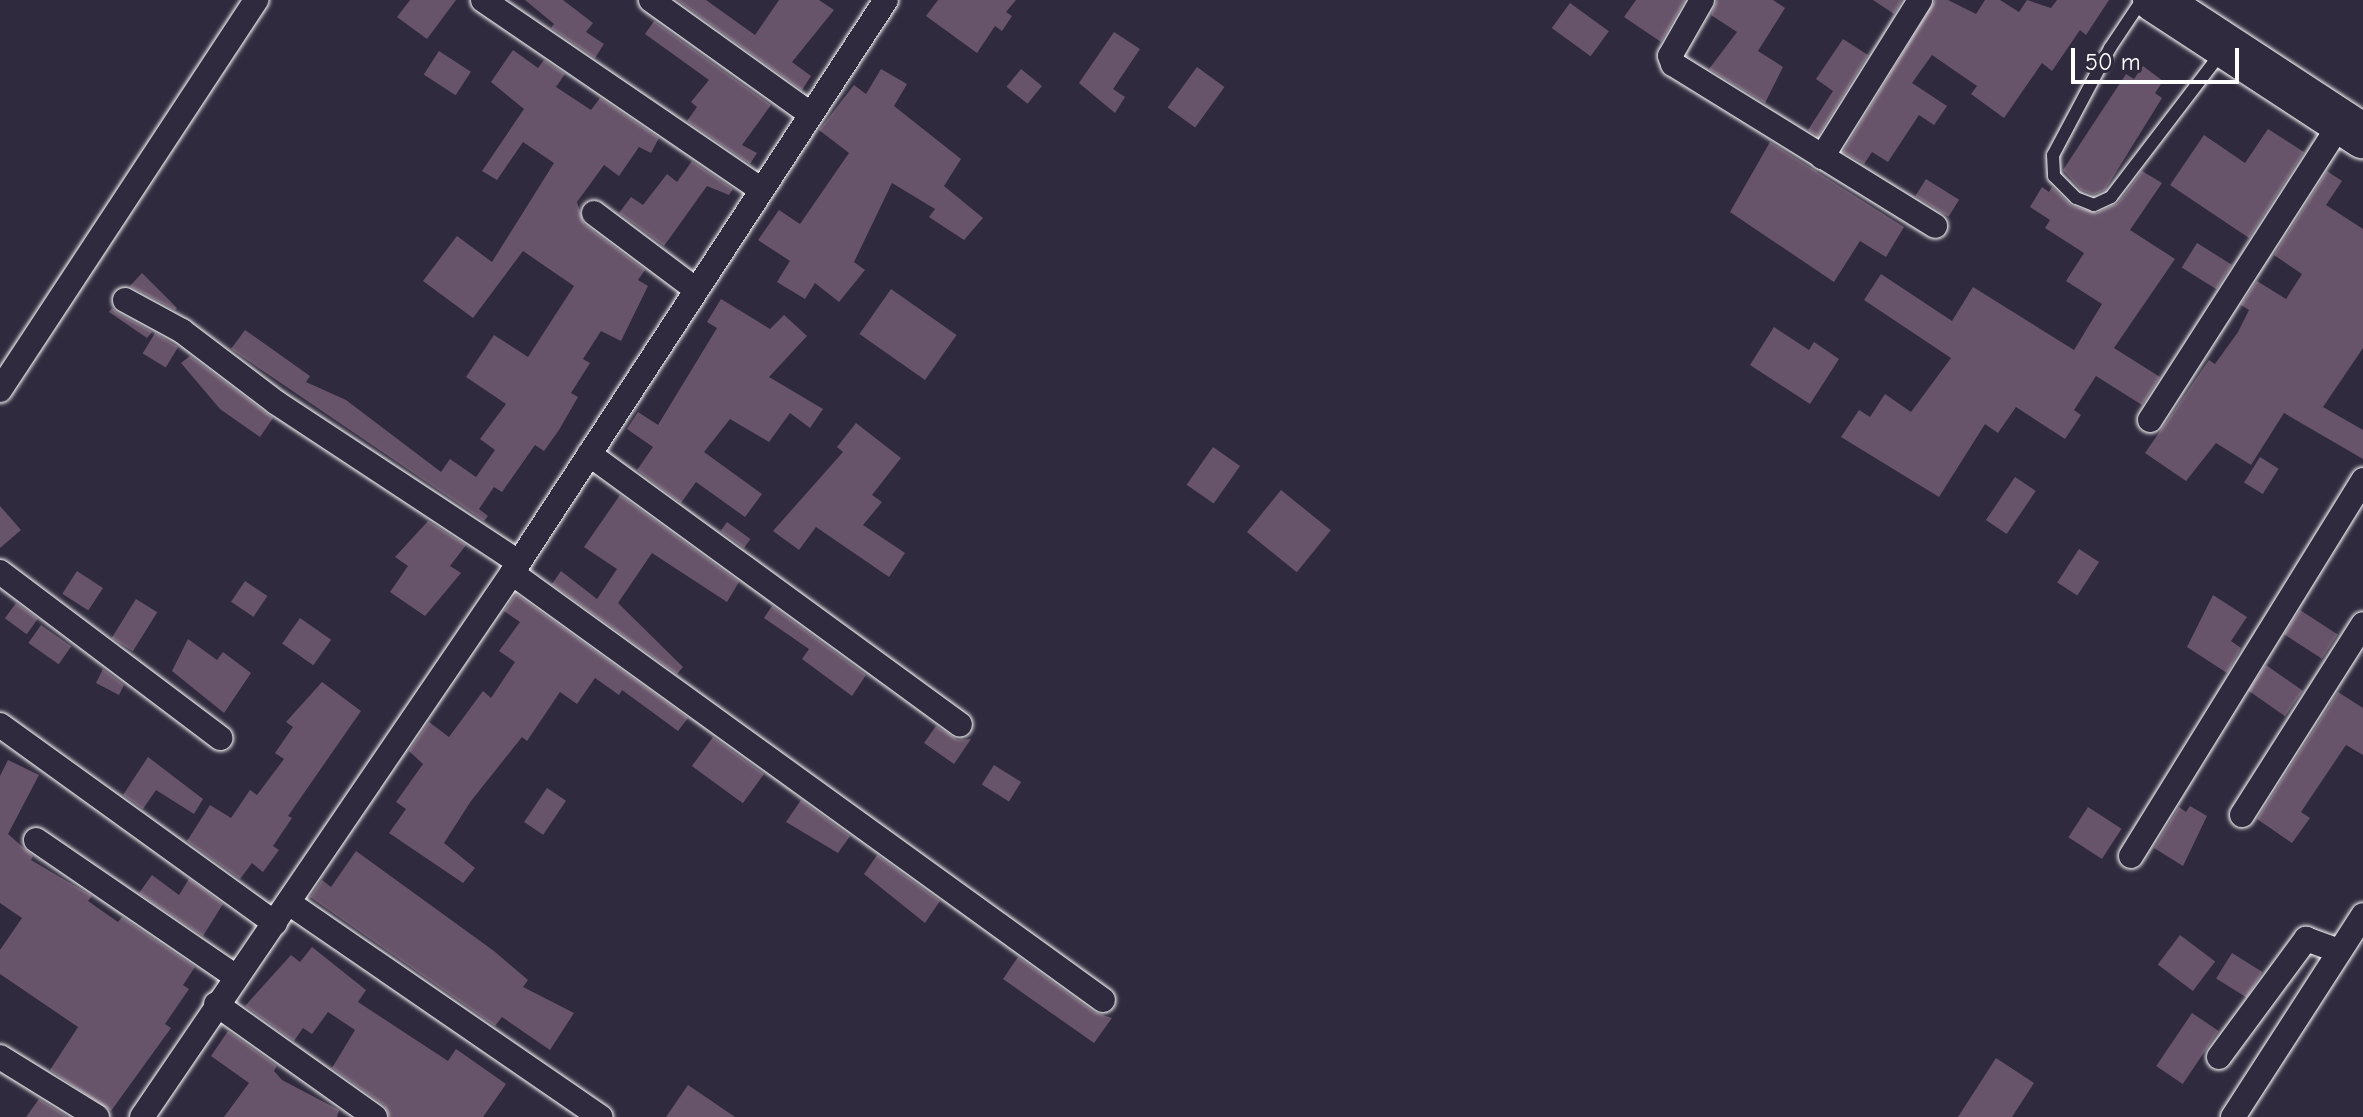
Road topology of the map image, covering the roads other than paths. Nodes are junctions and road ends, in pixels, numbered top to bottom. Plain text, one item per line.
1 (256, 0) edge
2 (483, 0) edge
3 (651, 0) edge
4 (1702, 0) edge
5 (1920, 0) edge
6 (2142, 0) edge
7 (2155, 0) edge
8 (880, 2) edge
9 (2226, 47) junction
10 (810, 114) junction
11 (2352, 129) edge
12 (1822, 157) junction
13 (760, 189) junction
14 (594, 213) dead end
15 (1935, 226) dead end
16 (694, 288) junction
17 (125, 300) dead end
18 (0, 390) edge
19 (2150, 420) dead end
20 (589, 454) junction
21 (2363, 480) edge
22 (514, 567) junction
23 (0, 572) edge
24 (2363, 624) edge
25 (0, 725) edge
26 (960, 725) dead end
27 (220, 738) dead end
28 (2242, 815) dead end
29 (36, 840) dead end
30 (2131, 856) dead end
31 (282, 913) junction
32 (2363, 915) edge
33 (2339, 951) junction
34 (236, 977) junction
35 (1103, 1000) dead end
36 (216, 1004) junction
37 (0, 1057) edge
38 (2219, 1057) dead end
39 (97, 1117) edge
40 (142, 1117) edge
41 (375, 1117) edge
42 (600, 1117) edge
43 (2233, 1117) edge

1 - 18 street
2 - 13 street
3 - 10 street
4 - 12 street
5 - 12 street
6 - 9 lane
7 - 9 highway
8 - 10 street
9 - 11 highway
10 - 13 street
11 - 19 street
12 - 15 street
13 - 16 street
14 - 16 street
16 - 20 street
17 - 22 street
20 - 22 street
20 - 26 street
21 - 30 street
22 - 31 street
22 - 35 street
23 - 27 street
24 - 28 street
25 - 31 street
29 - 34 street
31 - 34 street
31 - 42 street
32 - 33 street
33 - 38 street
33 - 43 street
34 - 36 street
36 - 40 street
36 - 41 street
37 - 39 street

